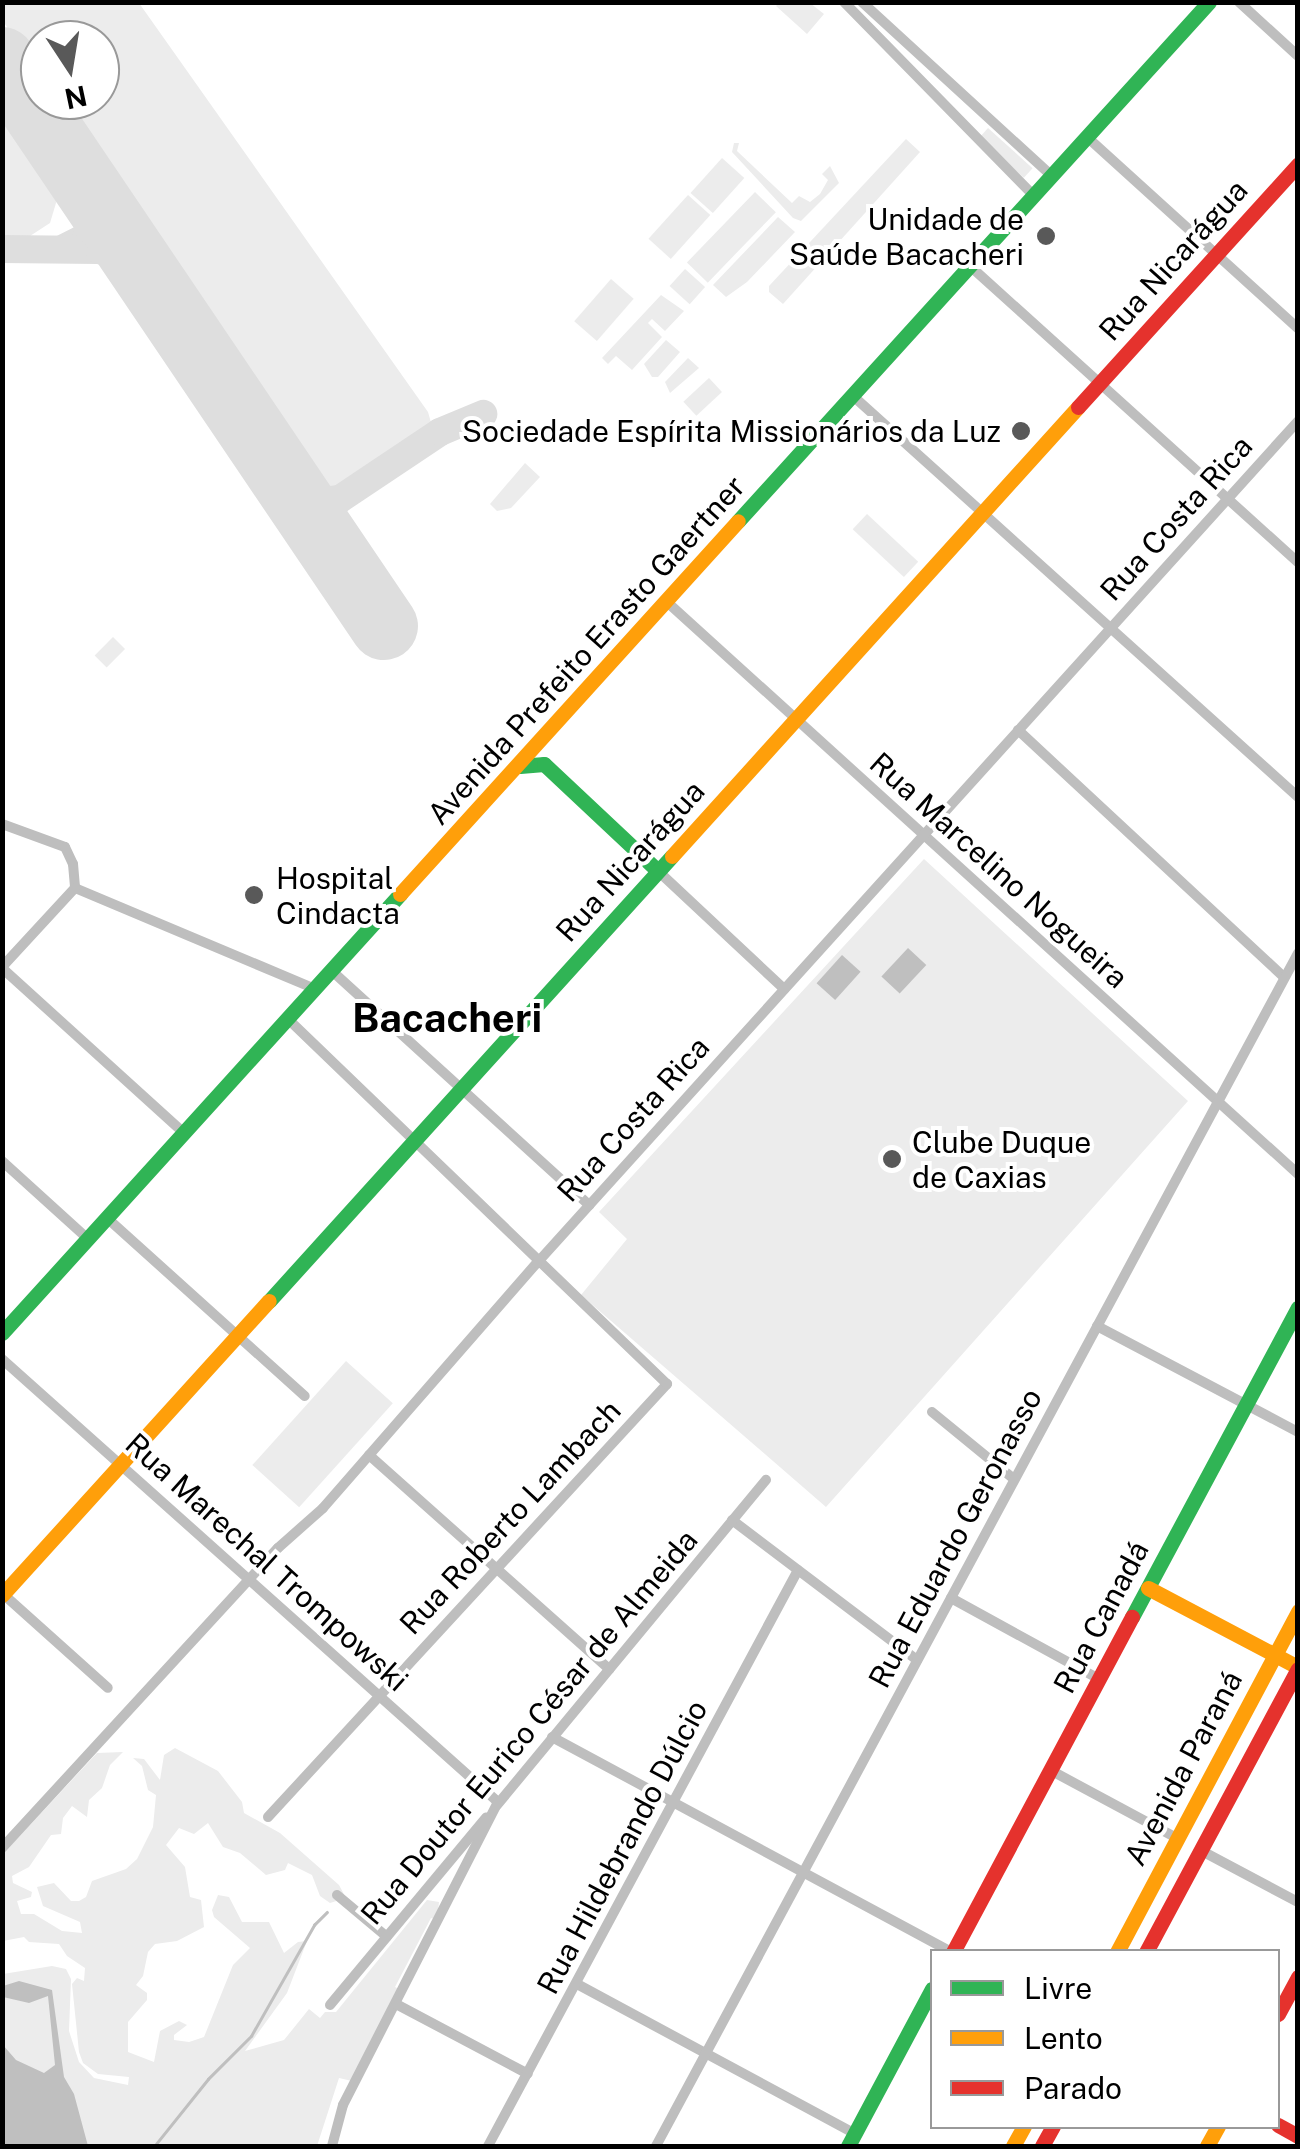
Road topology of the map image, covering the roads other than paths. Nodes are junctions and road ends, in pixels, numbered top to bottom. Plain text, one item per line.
1 (844, 2) edge
2 (862, 2) edge
3 (1209, 2) edge
4 (1238, 2) edge
5 (885, 23) junction
6 (874, 34) junction
7 (1298, 56) edge
8 (1087, 137) junction
9 (1298, 164) edge
10 (1052, 176) junction
11 (1034, 196) junction
12 (1216, 254) junction
13 (970, 266) junction
14 (1298, 328) edge
15 (1099, 383) junction
16 (854, 396) junction
17 (1298, 421) edge
18 (1227, 498) junction
19 (982, 512) junction
20 (1298, 562) edge
21 (667, 602) junction
22 (1110, 628) junction
23 (796, 719) junction
24 (1018, 730) junction
25 (544, 738) junction
26 (544, 764) junction
27 (518, 768) junction
28 (1298, 798) edge
29 (2, 824) edge
30 (923, 835) junction
31 (658, 871) junction
32 (76, 888) junction
33 (1298, 952) edge
34 (2, 968) edge
35 (332, 971) junction
36 (1284, 977) junction
37 (316, 989) junction
38 (784, 989) junction
39 (288, 1020) junction
40 (461, 1088) junction
41 (1217, 1102) junction
42 (184, 1134) junction
43 (413, 1142) junction
44 (2, 1162) edge
45 (1298, 1174) edge
46 (589, 1205) junction
47 (107, 1218) junction
48 (88, 1239) junction
49 (537, 1263) junction
50 (1298, 1308) edge
51 (1097, 1326) junction
52 (2, 1333) edge
53 (238, 1335) junction
54 (2, 1359) edge
55 (305, 1396) dead end
56 (1246, 1405) junction
57 (932, 1412) dead end
58 (1298, 1432) edge
59 (369, 1455) junction
60 (120, 1465) junction
61 (1014, 1479) junction
62 (766, 1480) dead end
63 (732, 1520) junction
64 (495, 1568) junction
65 (798, 1570) junction
66 (249, 1580) junction
67 (1148, 1588) junction
68 (3, 1594) edge
69 (951, 1598) junction
70 (1298, 1611) edge
71 (1274, 1655) junction
72 (918, 1660) junction
73 (1298, 1668) edge
74 (609, 1669) junction
75 (1099, 1678) junction
76 (108, 1688) dead end
77 (378, 1695) junction
78 (552, 1737) junction
79 (1050, 1770) junction
80 (498, 1802) junction
81 (674, 1802) junction
82 (268, 1817) dead end
83 (1177, 1838) junction
84 (2, 1848) edge
85 (1200, 1850) junction
86 (804, 1872) junction
87 (426, 1889) junction
88 (337, 1895) dead end
89 (1298, 1902) edge
90 (449, 1903) junction
91 (387, 1937) junction
92 (947, 1949) edge
93 (955, 1949) edge
94 (1118, 1949) edge
95 (1148, 1949) edge
96 (1298, 1977) edge
97 (576, 1984) junction
98 (930, 1993) edge
99 (396, 2004) junction
100 (330, 2006) dead end
101 (1280, 2010) edge
102 (706, 2054) junction
103 (528, 2074) junction
104 (852, 2140) edge
105 (332, 2146) edge
106 (488, 2146) edge
107 (656, 2146) edge

1 - 6 street
2 - 5 street
3 - 8 main road, Avenida Prefeito Erasto Gaertner
4 - 7 street
5 - 6 street
5 - 10 street
6 - 11 street
8 - 10 main road, Avenida Prefeito Erasto Gaertner
8 - 12 street
9 - 12 main road, Rua Nicarágua
10 - 11 main road, Avenida Prefeito Erasto Gaertner
11 - 13 main road, Avenida Prefeito Erasto Gaertner
12 - 14 street
12 - 15 main road, Rua Nicarágua
13 - 15 street
13 - 16 main road, Avenida Prefeito Erasto Gaertner
15 - 18 street
15 - 19 main road, Rua Nicarágua
16 - 19 street
16 - 21 main road, Avenida Prefeito Erasto Gaertner
17 - 18 street, Rua Costa Rica
18 - 20 street
18 - 22 street, Rua Costa Rica
19 - 22 street
19 - 23 main road, Rua Nicarágua
21 - 23 street, Rua Marcelino Nogueira
21 - 25 main road, Avenida Prefeito Erasto Gaertner
22 - 24 street, Rua Costa Rica
22 - 28 street
23 - 30 street, Rua Marcelino Nogueira
23 - 31 main road, Rua Nicarágua
24 - 30 street, Rua Costa Rica
24 - 36 street
25 - 26 main road
25 - 27 main road, Avenida Prefeito Erasto Gaertner
26 - 27 main road
26 - 31 main road
27 - 35 main road, Avenida Prefeito Erasto Gaertner
29 - 32 street
30 - 38 street, Rua Costa Rica
30 - 41 street, Rua Marcelino Nogueira
31 - 38 street
31 - 40 main road, Rua Nicarágua
32 - 34 street
32 - 37 street
33 - 36 street, Rua Eduardo Geronasso
34 - 42 street
35 - 37 main road, Avenida Prefeito Erasto Gaertner
35 - 40 street
36 - 41 street, Rua Eduardo Geronasso
37 - 39 main road, Avenida Prefeito Erasto Gaertner
38 - 46 street, Rua Costa Rica
39 - 42 main road, Avenida Prefeito Erasto Gaertner
39 - 43 street
40 - 43 main road, Rua Nicarágua
40 - 46 street
41 - 45 street, Rua Marcelino Nogueira
41 - 51 street, Rua Eduardo Geronasso
42 - 47 main road, Avenida Prefeito Erasto Gaertner
43 - 49 street
43 - 53 main road, Rua Nicarágua
44 - 48 street
46 - 49 street, Rua Costa Rica
47 - 48 main road, Avenida Prefeito Erasto Gaertner
47 - 53 street
48 - 52 main road, Avenida Prefeito Erasto Gaertner
49 - 59 street, Rua Costa Rica
49 - 64 street, Rua Roberto Lambach
50 - 56 main road, Rua Canadá
51 - 56 street
51 - 61 street, Rua Eduardo Geronasso
53 - 55 street
53 - 60 main road, Rua Nicarágua
54 - 60 street, Rua Marechal Trompowski
56 - 58 street
56 - 67 main road, Rua Canadá
57 - 61 street
59 - 64 street
59 - 66 street, Rua Costa Rica
60 - 66 street, Rua Marechal Trompowski
60 - 68 main road, Rua Nicarágua
61 - 69 street, Rua Eduardo Geronasso
62 - 63 street, Rua Doutor Eurico César de Almeida
63 - 65 street
63 - 74 street, Rua Doutor Eurico César de Almeida
64 - 74 street
64 - 77 street, Rua Roberto Lambach
65 - 72 street
65 - 81 street, Rua Hildebrando Dúlcio
66 - 77 street, Rua Marechal Trompowski
66 - 84 street, Rua Costa Rica
67 - 71 main road
67 - 75 main road, Rua Canadá
68 - 76 street
69 - 72 street, Rua Eduardo Geronasso
69 - 75 street
70 - 71 main road, Avenida Paraná
71 - 73 main road
71 - 83 main road, Avenida Paraná
72 - 86 street, Rua Eduardo Geronasso
73 - 85 main road, Avenida Paraná
74 - 78 street, Rua Doutor Eurico César de Almeida
75 - 79 main road, Rua Canadá
77 - 80 street, Rua Marechal Trompowski
77 - 82 street, Rua Roberto Lambach
78 - 80 street, Rua Doutor Eurico César de Almeida
78 - 81 street
79 - 83 street
79 - 93 main road, Rua Canadá
80 - 87 street, Rua Doutor Eurico César de Almeida
80 - 90 street
81 - 86 street
81 - 97 street, Rua Hildebrando Dúlcio
83 - 94 main road, Avenida Paraná
85 - 89 street
85 - 95 main road, Avenida Paraná
86 - 92 street
86 - 102 street, Rua Eduardo Geronasso
87 - 90 street
87 - 91 street, Rua Doutor Eurico César de Almeida
88 - 91 street
90 - 99 street
91 - 100 street, Rua Doutor Eurico César de Almeida
96 - 101 main road
97 - 102 street
97 - 103 street, Rua Hildebrando Dúlcio
98 - 104 main road
99 - 103 street
99 - 105 street
102 - 104 street
102 - 107 street, Rua Eduardo Geronasso
103 - 106 street, Rua Hildebrando Dúlcio

